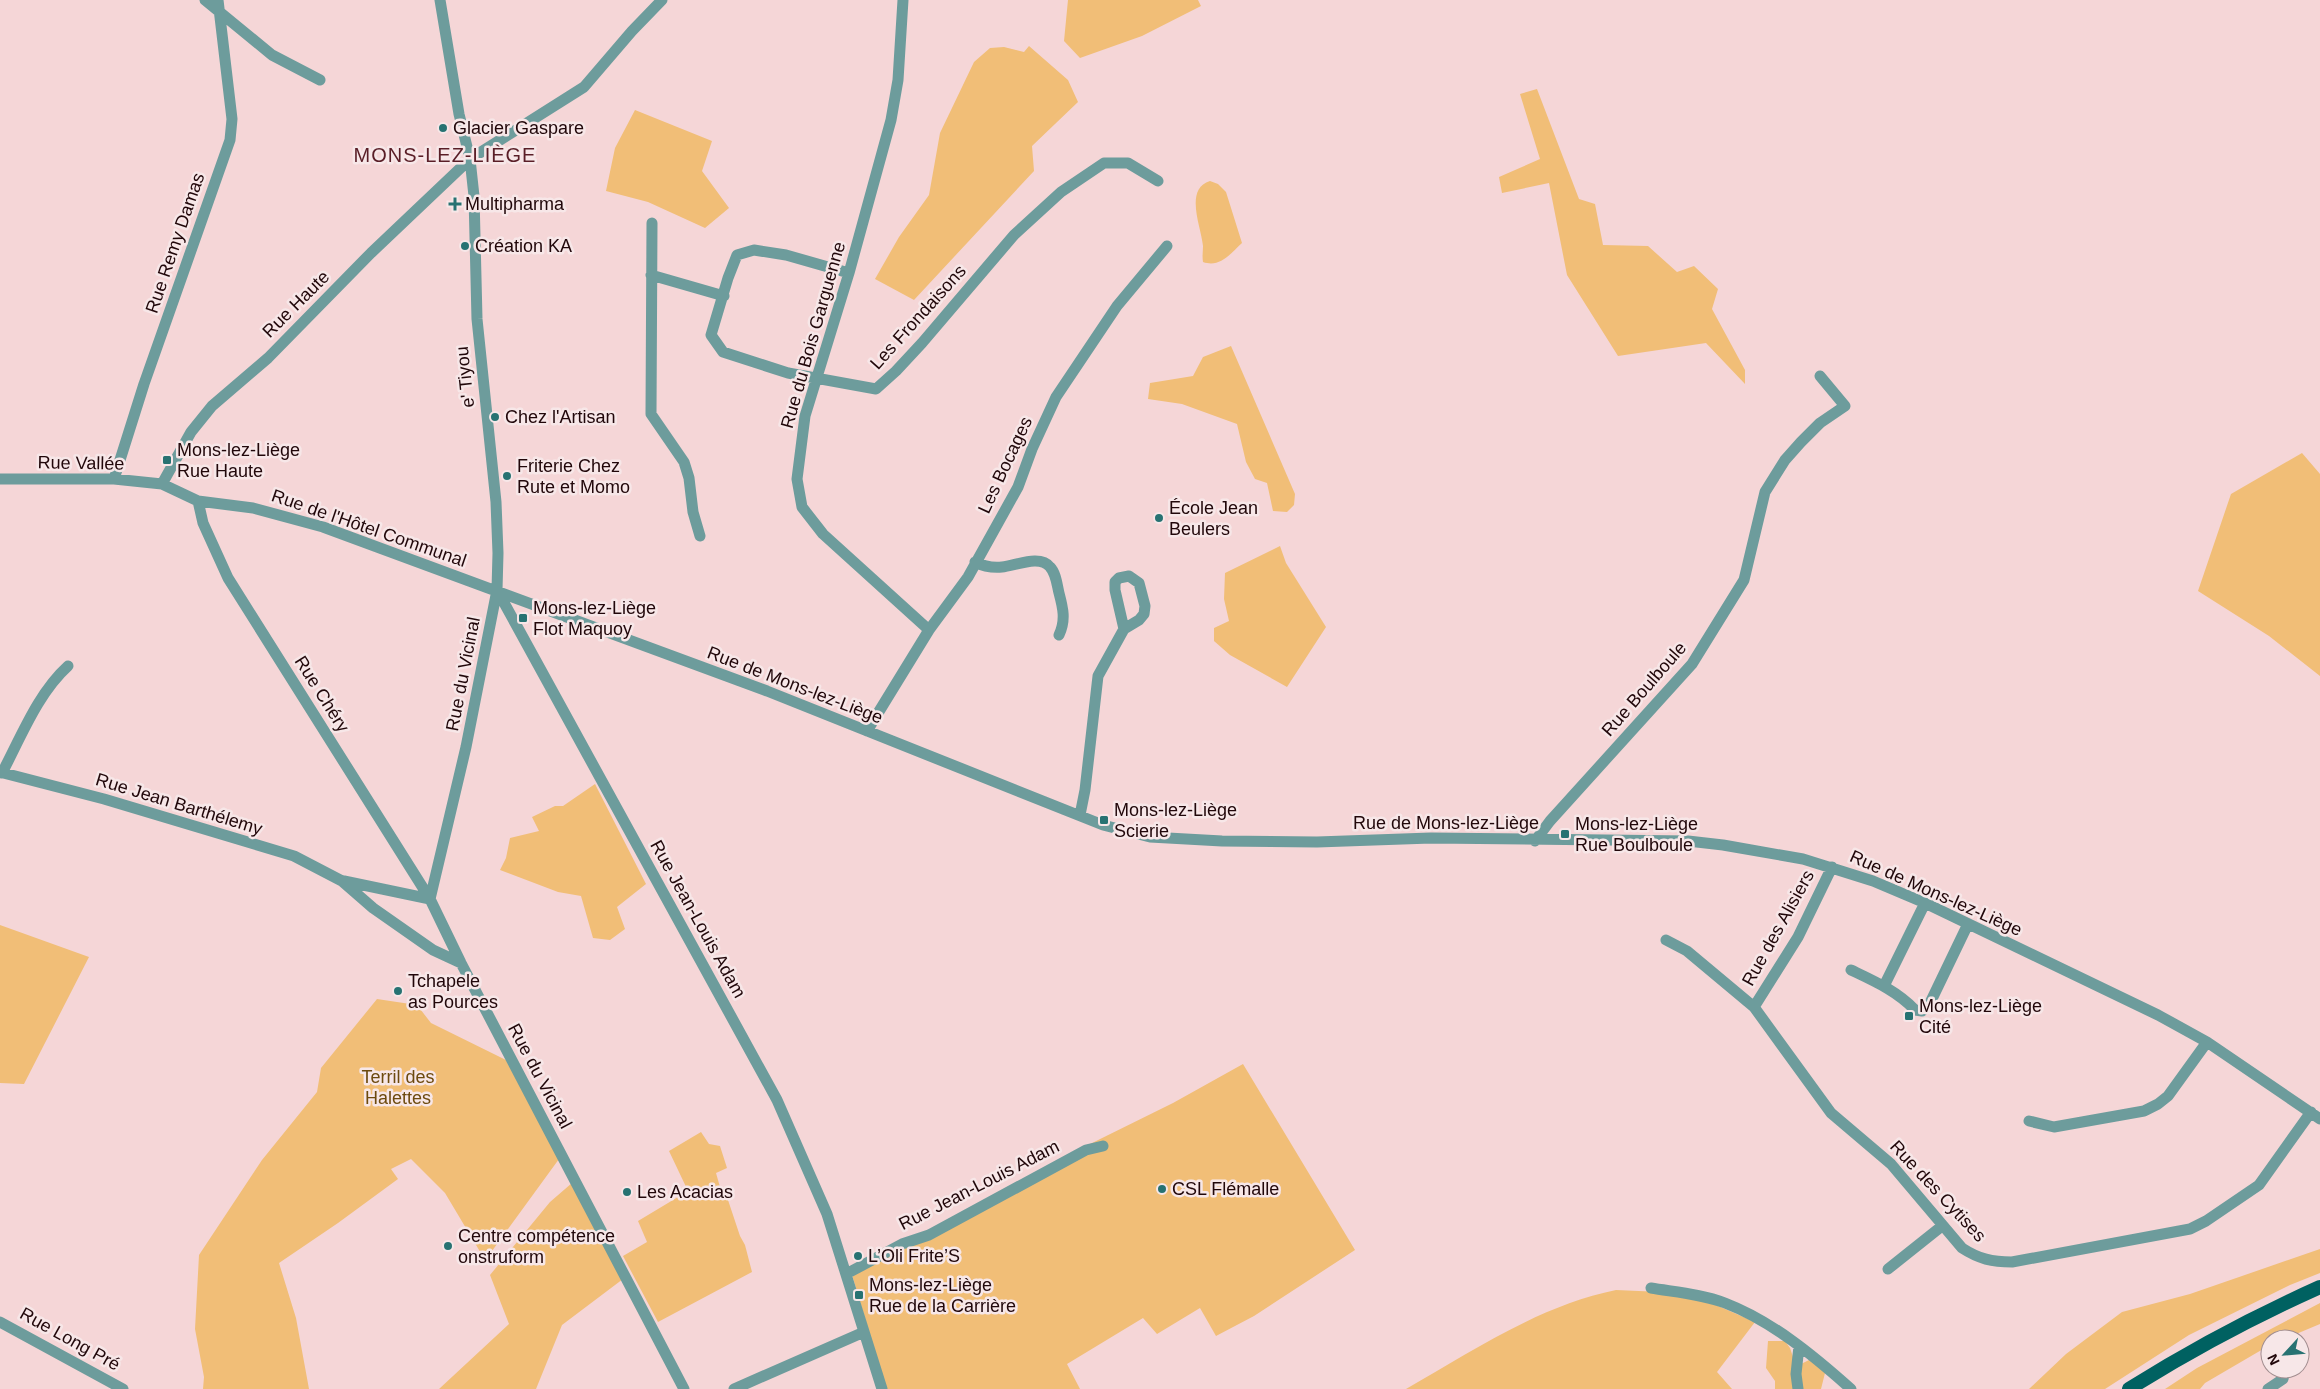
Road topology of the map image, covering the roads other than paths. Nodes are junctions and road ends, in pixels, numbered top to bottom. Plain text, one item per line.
1 (205, 0) edge
2 (218, 0) edge
3 (440, 0) edge
4 (662, 0) edge
5 (903, 0) edge
6 (219, 13) junction
7 (320, 80) dead end
8 (470, 160) junction
9 (1158, 181) dead end
10 (652, 222) dead end
11 (1167, 246) dead end
12 (849, 273) junction
13 (651, 275) junction
14 (724, 296) junction
15 (1820, 376) dead end
16 (817, 380) junction
17 (0, 479) edge
18 (114, 479) junction
19 (162, 484) junction
20 (198, 501) junction
21 (700, 536) dead end
22 (975, 562) junction
23 (497, 590) junction
24 (1124, 629) dead end
25 (929, 630) junction
26 (1059, 634) dead end
27 (68, 666) dead end
28 (867, 731) junction
29 (1, 772) edge
30 (1080, 815) junction
31 (1535, 841) junction
32 (1832, 867) junction
33 (342, 881) junction
34 (430, 899) junction
35 (1925, 903) junction
36 (1968, 924) junction
37 (1666, 940) dead end
38 (461, 964) junction
39 (1851, 970) dead end
40 (1884, 986) junction
41 (1754, 1007) junction
42 (2207, 1042) junction
43 (2315, 1116) edge
44 (2029, 1120) dead end
45 (1103, 1146) dead end
46 (1942, 1226) junction
47 (1888, 1269) dead end
48 (846, 1274) junction
49 (2320, 1287) edge
50 (1650, 1288) dead end
51 (0, 1322) edge
52 (864, 1332) junction
53 (1798, 1346) junction
54 (2283, 1379) edge
55 (123, 1389) edge
56 (684, 1389) edge
57 (734, 1389) edge
58 (882, 1389) edge
59 (1798, 1389) edge
60 (1851, 1389) edge
61 (2129, 1389) edge
62 (2268, 1389) edge

1 - 6 street
2 - 6 street, Rue Remy Damas
3 - 8 street, e' Tiyou
4 - 8 street, Rue Haute
5 - 12 street, Rue du Bois Garguenne
6 - 7 street
6 - 18 street, Rue Remy Damas
8 - 19 street, Rue Haute
8 - 23 street, e' Tiyou
9 - 16 street, Les Frondaisons
10 - 13 street
11 - 22 street, Les Bocages
12 - 14 street, Les Frondaisons
12 - 16 street, Rue du Bois Garguenne
13 - 14 street
13 - 21 street
14 - 16 street, Les Frondaisons
15 - 31 street, Rue Boulboule
16 - 25 street, Rue du Bois Garguenne
17 - 18 street, Rue Vallée
18 - 19 street, Rue Vallée
19 - 20 street, Rue Vallée
20 - 23 street, Rue de l'Hôtel Communal
20 - 34 street, Rue Chéry
22 - 25 street, Les Bocages
22 - 26 street
23 - 28 street, Rue de Mons-lez-Liège
23 - 34 street, Rue du Vicinal
23 - 48 street, Rue Jean-Louis Adam
24 - 30 street
25 - 28 street, Les Bocages
27 - 29 street, Rue Jean Barthélemy
28 - 30 street, Rue de Mons-lez-Liège
29 - 33 street, Rue Jean Barthélemy
30 - 31 street, Rue de Mons-lez-Liège
31 - 32 street, Rue de Mons-lez-Liège
32 - 35 street, Rue de Mons-lez-Liège
32 - 41 street, Rue des Alisiers
33 - 34 street, Rue Jean Barthélemy
33 - 38 street, Rue Jean Barthélemy
34 - 38 street, Rue du Vicinal
35 - 36 street, Rue de Mons-lez-Liège
35 - 40 street
36 - 40 street
36 - 42 street, Rue de Mons-lez-Liège
37 - 41 street, Rue des Cytises
38 - 56 street, Rue du Vicinal
39 - 40 street
41 - 46 street, Rue des Cytises
42 - 43 street, Rue de Mons-lez-Liège
42 - 44 street
43 - 46 street, Rue des Cytises
45 - 48 street, Rue Jean-Louis Adam
46 - 47 street
48 - 52 street, Rue Jean-Louis Adam
49 - 61 main road
50 - 53 street
51 - 55 street, Rue Long Pré
52 - 57 street
52 - 58 street, Rue Jean-Louis Adam
53 - 59 street
53 - 60 street
54 - 62 street

